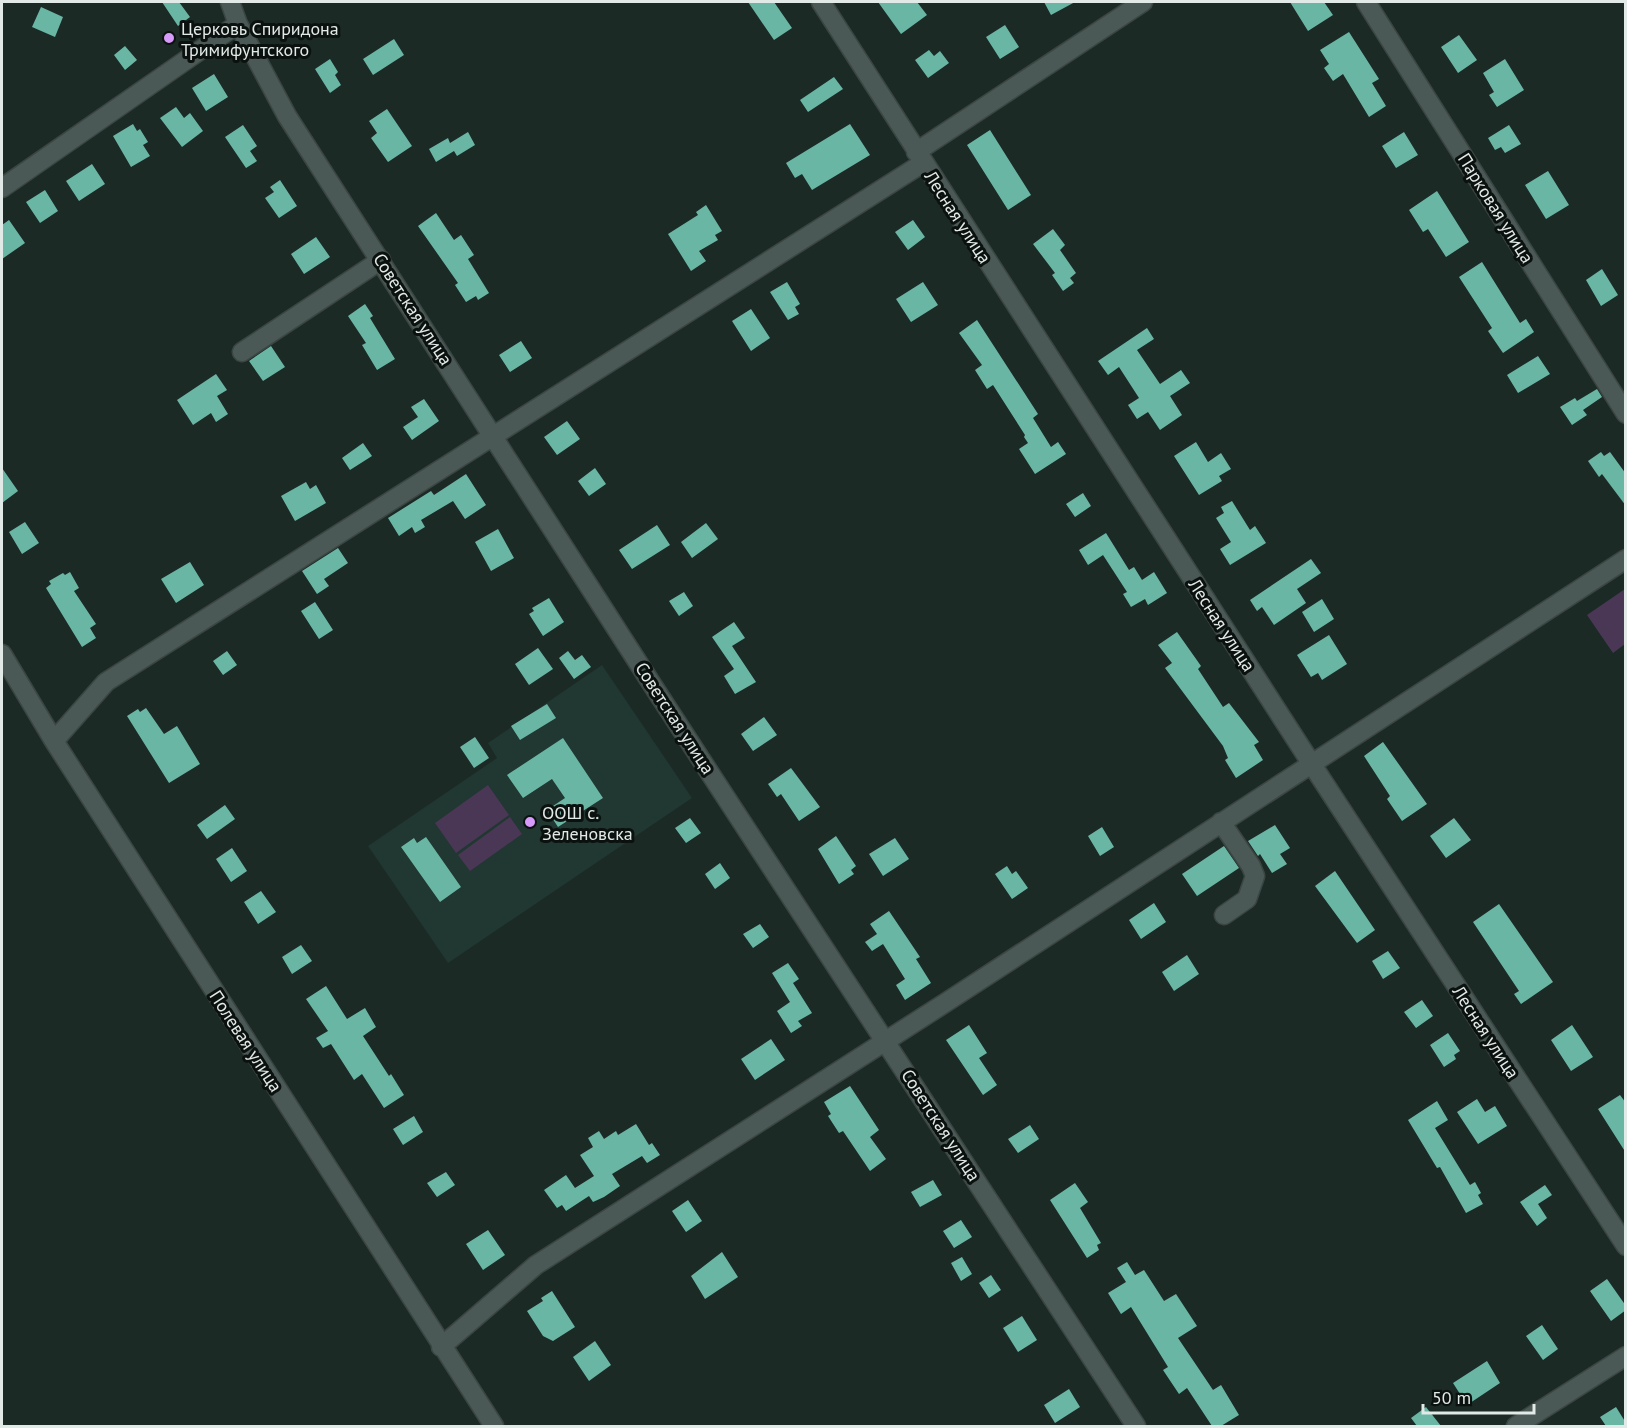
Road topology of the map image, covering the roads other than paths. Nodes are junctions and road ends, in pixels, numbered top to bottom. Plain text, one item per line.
1 (230, 2) edge
2 (821, 2) edge
3 (1143, 2) edge
4 (1366, 2) edge
5 (238, 24) junction
6 (920, 158) junction
7 (2, 188) edge
8 (381, 260) junction
9 (243, 352) dead end
10 (1626, 414) edge
11 (494, 434) junction
12 (1626, 559) edge
13 (2, 654) edge
14 (54, 741) junction
15 (1311, 763) junction
16 (1221, 822) junction
17 (1224, 915) dead end
18 (886, 1041) junction
19 (1626, 1246) edge
20 (441, 1347) junction
21 (1626, 1356) edge
22 (494, 1426) edge
23 (1136, 1426) edge
24 (1516, 1426) edge

1 - 5 street, Советская улица
2 - 6 street, Лесная улица
3 - 6 street
4 - 10 street, Парковая улица
5 - 7 street
5 - 8 street, Советская улица
6 - 11 street
6 - 15 street, Лесная улица
8 - 9 street
8 - 11 street, Советская улица
11 - 14 street
11 - 18 street, Советская улица
12 - 15 street
13 - 14 street, Полевая улица
14 - 20 street, Полевая улица
15 - 16 street
15 - 19 street, Лесная улица
16 - 17 street
16 - 18 street
18 - 20 street
18 - 23 street, Советская улица
20 - 22 street, Полевая улица
21 - 24 street

